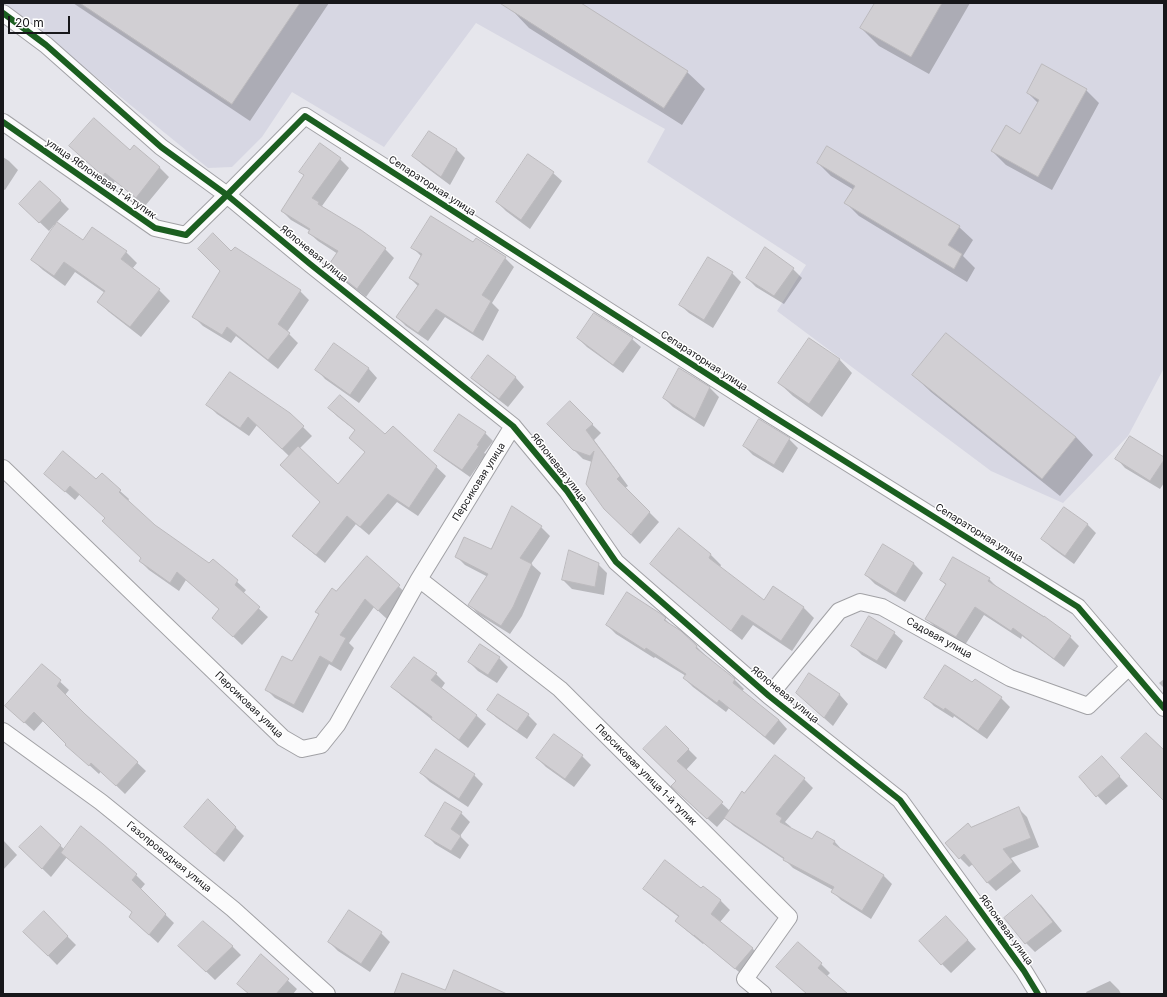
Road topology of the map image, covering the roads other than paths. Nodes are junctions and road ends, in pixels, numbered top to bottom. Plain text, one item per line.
1 (3, 13) edge
2 (3, 122) edge
3 (227, 195) junction
4 (513, 426) junction
5 (3, 468) edge
6 (418, 579) junction
7 (1129, 667) junction
8 (769, 696) junction
9 (1164, 708) edge
10 (3, 731) edge
11 (327, 994) edge
12 (763, 994) edge
13 (1038, 994) edge

1 - 3 street, Яблоневая улица
2 - 3 street, улица Яблоневая 1-й тупик
3 - 4 street, Яблоневая улица
3 - 7 street, Сепараторная улица
4 - 6 street, Персиковая улица
4 - 8 street, Яблоневая улица
5 - 6 street, Персиковая улица
6 - 12 street, Персиковая улица 1-й тупик
7 - 8 street, Садовая улица
7 - 9 street, Сепараторная улица
8 - 13 street, Яблоневая улица
10 - 11 street, Газопроводная улица

